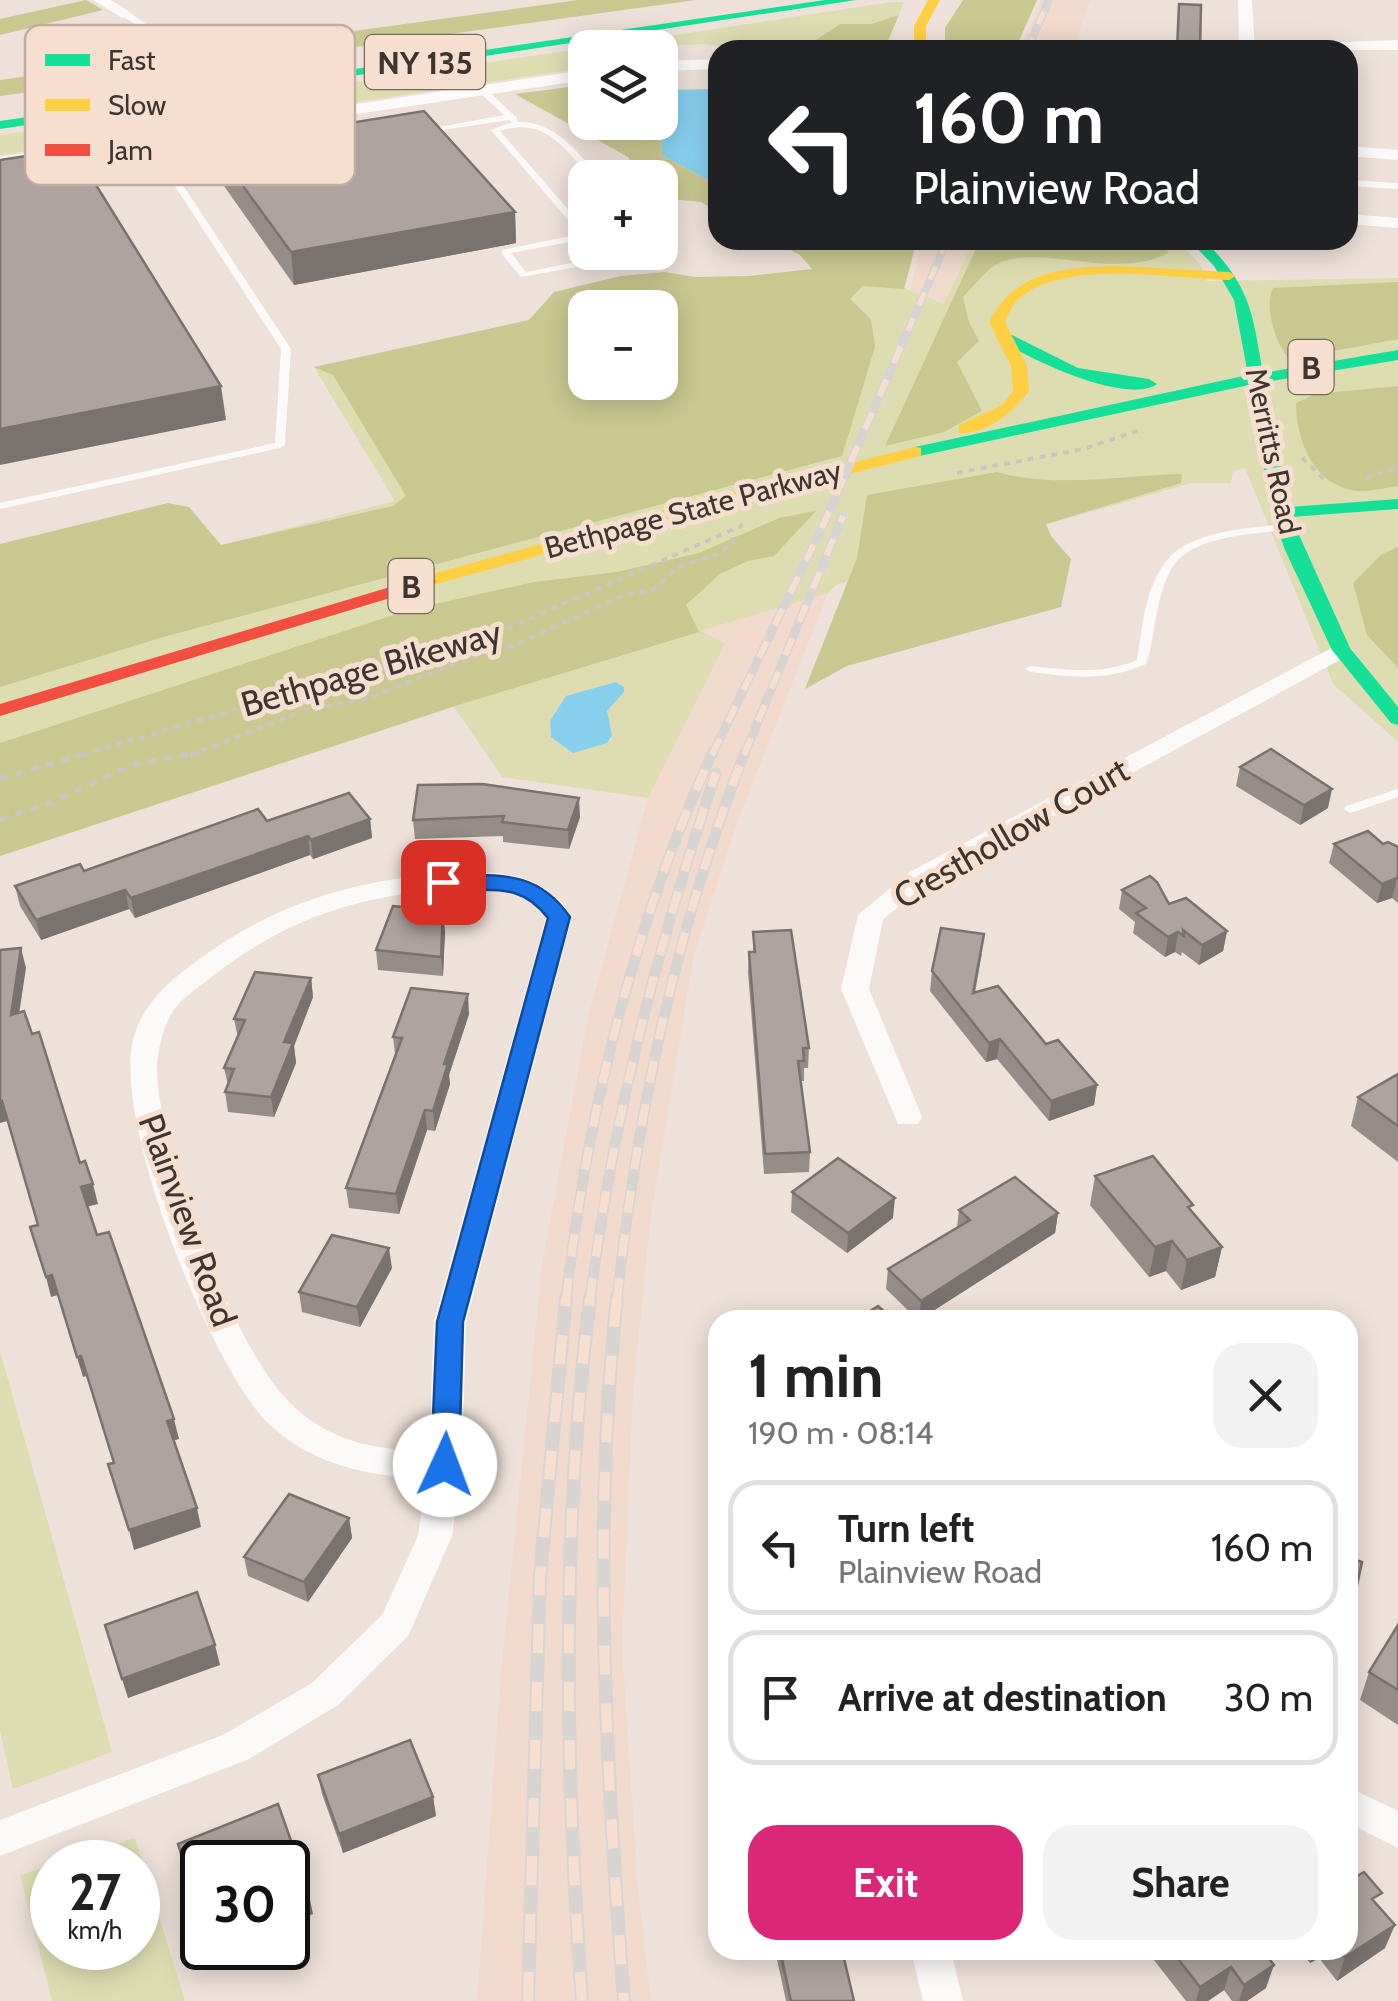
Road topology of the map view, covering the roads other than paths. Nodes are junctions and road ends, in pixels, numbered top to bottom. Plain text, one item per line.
1 (100, 0) edge
2 (753, 0) edge
3 (850, 0) edge
4 (1245, 0) edge
5 (930, 5) edge
6 (128, 15) joint
7 (143, 25) edge
8 (920, 40) edge
9 (1247, 40) edge
10 (1398, 45) edge
11 (1358, 46) edge
12 (355, 58) edge
13 (708, 64) edge
14 (678, 65) edge
15 (355, 72) edge
16 (568, 77) edge
17 (482, 90) junction
18 (25, 105) edge
19 (0, 109) edge
20 (355, 111) edge
21 (512, 119) junction
22 (25, 120) edge
23 (0, 124) edge
24 (412, 132) edge
25 (1358, 152) edge
26 (1398, 155) edge
27 (25, 158) edge
28 (578, 160) edge
29 (0, 162) edge
30 (1358, 184) edge
31 (178, 185) edge
32 (1398, 186) edge
33 (568, 215) edge
34 (1358, 220) edge
35 (1398, 223) edge
36 (568, 239) edge
37 (1205, 250) edge
38 (568, 267) edge
39 (1229, 276) junction
40 (1003, 336) junction
41 (1398, 355) edge
42 (1224, 383) junction
43 (895, 457) junction
44 (1398, 504) edge
45 (0, 506) edge
46 (1284, 520) junction
47 (1341, 650) junction
48 (1032, 669) dead end
49 (0, 710) edge
50 (1398, 719) edge
51 (1398, 793) edge
52 (1350, 810) dead end
53 (908, 1117) dead end
54 (445, 1465) junction
55 (1358, 1809) edge
56 (1398, 1830) edge
57 (0, 1838) edge
58 (933, 1960) edge
59 (943, 2001) edge

1 - 6 street
2 - 12 main road, NY 135
3 - 15 main road, NY 135
4 - 9 street
5 - 8 main road
6 - 7 lane
10 - 11 street
13 - 14 street
16 - 17 street
17 - 20 street
17 - 21 lane
18 - 19 main road, NY 135
21 - 24 lane
21 - 28 lane
21 - 33 lane
22 - 23 main road, NY 135
25 - 26 street
27 - 29 street
30 - 32 lane
31 - 45 lane
34 - 35 street
36 - 38 lane
37 - 39 main road
39 - 40 main road
39 - 46 main road, Merritts Road
40 - 42 main road
40 - 43 main road
41 - 42 main road, Bethpage State Parkway / B
42 - 43 main road, Bethpage State Parkway / B
43 - 49 main road, Bethpage State Parkway / B
44 - 46 main road
46 - 47 main road, Merritts Road
46 - 48 lane
47 - 50 main road, Merritts Road
47 - 53 street, Cresthollow Court
51 - 52 lane
54 - 54 street, Plainview Road
54 - 57 street, Plainview Road
55 - 56 street
58 - 59 street

